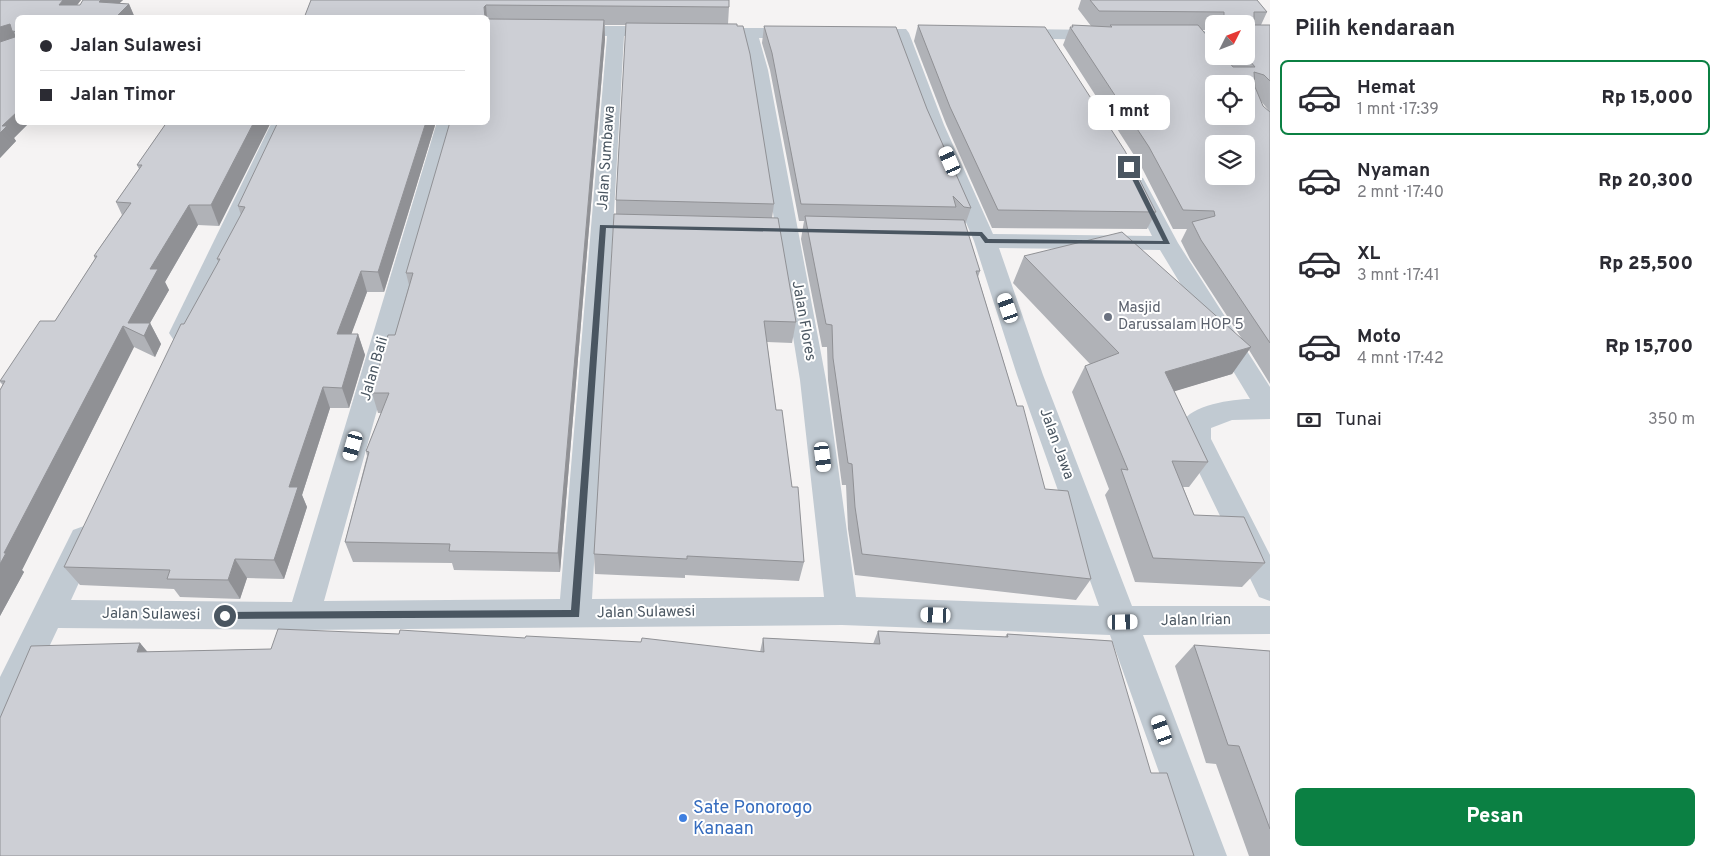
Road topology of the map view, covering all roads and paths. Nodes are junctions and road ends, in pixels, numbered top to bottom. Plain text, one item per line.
1 (547, 31) edge
2 (616, 31) junction
3 (749, 33) junction
4 (815, 33) edge
5 (901, 33) dead end
6 (997, 34) edge
7 (1046, 34) junction
8 (1121, 35) edge
9 (1149, 35) edge
10 (1205, 36) edge
11 (1061, 58) edge
12 (281, 125) edge
13 (446, 125) edge
14 (1129, 167) edge
15 (977, 236) junction
16 (1167, 243) junction
17 (172, 355) edge
18 (1270, 409) edge
19 (95, 516) edge
20 (1270, 587) edge
21 (842, 611) junction
22 (48, 614) junction
23 (576, 614) junction
24 (304, 616) junction
25 (1270, 620) edge
26 (1123, 622) junction
27 (0, 714) edge
28 (1208, 856) edge

1 - 2 street
2 - 3 street
2 - 23 street, Jalan Sumbawa
3 - 4 street
3 - 21 street, Jalan Flores
5 - 15 street, Jalan Jawa
6 - 7 street
7 - 8 street
7 - 11 street
9 - 10 street
12 - 17 street
13 - 24 street, Jalan Bali
14 - 16 street
15 - 16 street
15 - 26 street, Jalan Jawa
16 - 18 street
18 - 20 street
19 - 22 street
21 - 23 street, Jalan Sulawesi
21 - 26 street, Jalan Sulawesi
22 - 24 street, Jalan Sulawesi
22 - 27 street
23 - 24 street, Jalan Sulawesi
25 - 26 street, Jalan Irian
26 - 28 street, Jalan Jawa

